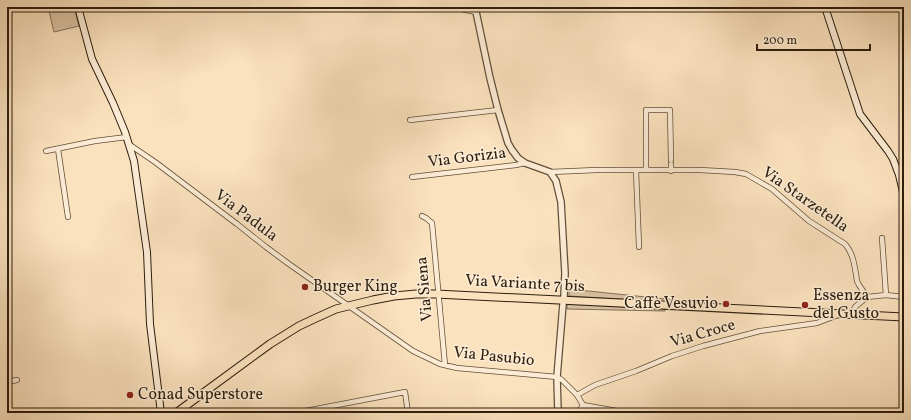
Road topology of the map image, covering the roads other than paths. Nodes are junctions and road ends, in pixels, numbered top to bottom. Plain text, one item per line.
1 (78, 7) edge
2 (451, 7) edge
3 (825, 7) edge
4 (475, 10) edge
5 (498, 110) junction
6 (410, 120) dead end
7 (127, 137) junction
8 (130, 145) junction
9 (58, 148) junction
10 (46, 151) dead end
11 (525, 163) junction
12 (636, 170) junction
13 (646, 170) junction
14 (671, 171) junction
15 (550, 172) junction
16 (412, 177) dead end
17 (904, 196) edge
18 (422, 216) dead end
19 (68, 217) dead end
20 (882, 238) dead end
21 (639, 247) dead end
22 (438, 294) junction
23 (886, 295) junction
24 (564, 297) dead end
25 (867, 297) junction
26 (904, 297) edge
27 (563, 304) dead end
28 (348, 306) junction
29 (842, 314) junction
30 (852, 314) junction
31 (904, 317) edge
32 (445, 365) junction
33 (557, 377) junction
34 (17, 380) dead end
35 (7, 382) edge
36 (577, 396) junction
37 (583, 405) junction
38 (592, 407) junction
39 (161, 413) edge
40 (176, 413) edge
41 (296, 413) edge
42 (408, 413) edge
43 (558, 413) edge
44 (578, 413) edge
45 (592, 413) edge
46 (628, 413) edge

1 - 7 main road
2 - 4 street
3 - 17 main road
4 - 5 street
5 - 6 street
5 - 11 street
7 - 8 main road
7 - 9 street
8 - 28 street, Via Padula
8 - 39 main road
9 - 10 street
9 - 19 street
11 - 15 street
11 - 16 street, Via Gorizia
12 - 13 street, Via Starzetella
12 - 15 street, Via Starzetella
12 - 21 street
13 - 14 street, Via Starzetella
13 - 14 street
14 - 25 street, Via Starzetella
15 - 24 street
18 - 22 street, Via Siena
20 - 23 street
22 - 28 main road, Via Variante 7 bis
22 - 29 main road, Via Variante 7 bis
22 - 32 street, Via Siena
23 - 25 street
23 - 26 street
25 - 30 street
27 - 33 street
28 - 32 street, Via Pasubio
28 - 40 main road, Via Variante 7 bis
29 - 30 main road, Via Variante 7 bis
29 - 36 street, Via Croce
30 - 31 main road, Via Variante 7 bis
32 - 33 street, Via Pasubio
33 - 36 street
33 - 43 street
34 - 35 street
36 - 37 street
37 - 38 street
37 - 44 street
38 - 45 street
38 - 46 street
41 - 42 street

